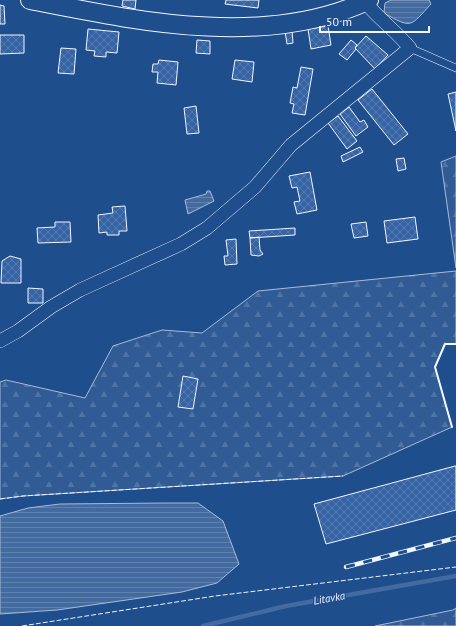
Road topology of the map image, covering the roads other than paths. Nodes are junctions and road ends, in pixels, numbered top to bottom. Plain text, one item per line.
1 (30, 0) edge
2 (367, 1) edge
3 (410, 48) junction
4 (456, 68) edge
5 (0, 341) edge

1 - 2 street
2 - 3 street
3 - 4 lane
3 - 5 street

